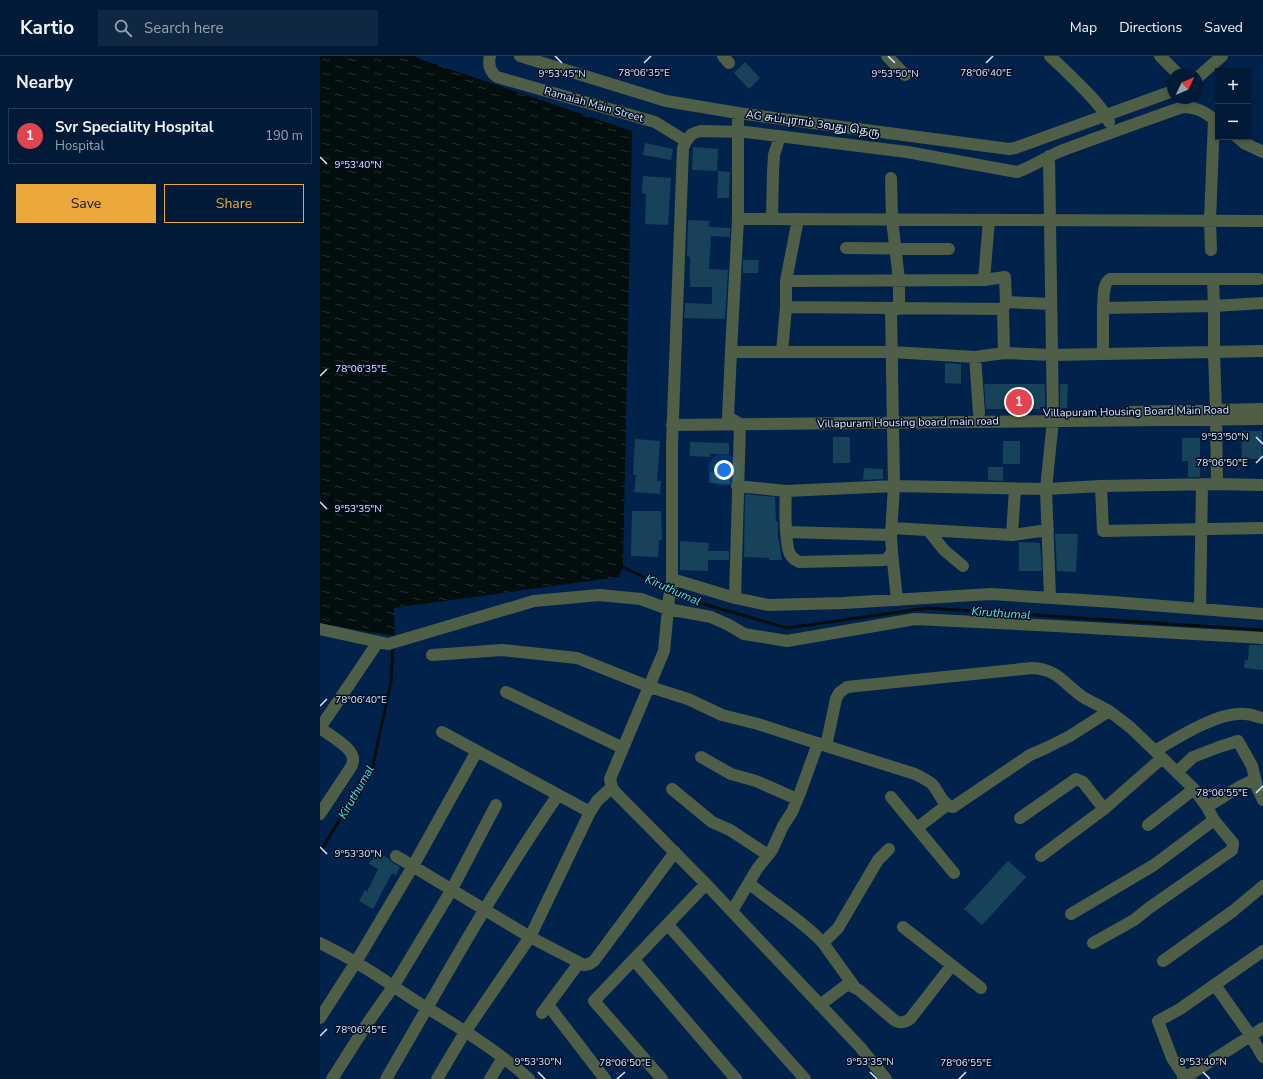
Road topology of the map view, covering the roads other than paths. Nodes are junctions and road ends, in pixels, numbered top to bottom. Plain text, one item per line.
1 (520, 56) edge
2 (887, 56) edge
3 (1050, 56) edge
4 (1160, 56) edge
5 (1222, 56) edge
6 (490, 59) edge
7 (1172, 68) edge
8 (1203, 73) edge
9 (905, 75) dead end
10 (1167, 94) edge
11 (1176, 104) edge
12 (1187, 104) edge
13 (1215, 120) edge
14 (737, 122) junction
15 (1109, 123) junction
16 (780, 136) junction
17 (854, 136) junction
18 (1215, 138) edge
19 (1240, 140) edge
20 (686, 141) junction
21 (908, 143) junction
22 (1263, 152) edge
23 (987, 156) junction
24 (1049, 156) junction
25 (891, 178) dead end
26 (738, 219) junction
27 (772, 219) junction
28 (798, 219) junction
29 (892, 219) junction
30 (989, 220) junction
31 (1050, 220) junction
32 (1210, 221) junction
33 (1263, 221) edge
34 (846, 248) dead end
35 (895, 248) junction
36 (950, 249) dead end
37 (1211, 250) dead end
38 (1213, 279) junction
39 (1259, 279) dead end
40 (899, 280) junction
41 (984, 280) junction
42 (786, 281) junction
43 (1263, 303) edge
44 (1051, 304) junction
45 (1004, 306) junction
46 (1214, 306) junction
47 (786, 307) junction
48 (1103, 308) junction
49 (895, 309) junction
50 (1263, 351) edge
51 (731, 352) junction
52 (782, 352) junction
53 (892, 352) junction
54 (1214, 352) junction
55 (1004, 353) junction
56 (1103, 354) junction
57 (1052, 355) junction
58 (975, 357) junction
59 (1263, 409) edge
60 (979, 413) junction
61 (1216, 415) junction
62 (728, 417) junction
63 (1053, 417) junction
64 (892, 418) junction
65 (1263, 419) edge
66 (672, 421) junction
67 (740, 424) junction
68 (1202, 484) junction
69 (1217, 484) junction
70 (737, 486) junction
71 (894, 486) junction
72 (1101, 486) junction
73 (1263, 486) edge
74 (1015, 489) junction
75 (1046, 489) junction
76 (786, 491) junction
77 (1263, 528) edge
78 (928, 530) junction
79 (1048, 530) junction
80 (1201, 530) junction
81 (786, 532) junction
82 (891, 532) junction
83 (1012, 535) junction
84 (892, 552) junction
85 (962, 566) dead end
86 (672, 581) junction
87 (1050, 597) junction
88 (735, 598) junction
89 (897, 600) junction
90 (669, 604) junction
91 (1200, 609) junction
92 (1263, 614) edge
93 (320, 629) edge
94 (1263, 638) edge
95 (388, 643) junction
96 (432, 655) dead end
97 (650, 687) junction
98 (506, 692) dead end
99 (1109, 711) junction
100 (1263, 718) edge
101 (320, 728) edge
102 (442, 732) dead end
103 (822, 745) junction
104 (623, 748) junction
105 (477, 751) junction
106 (1158, 755) junction
107 (701, 757) dead end
108 (1177, 772) junction
109 (1255, 779) junction
110 (612, 787) junction
111 (672, 789) dead end
112 (1194, 789) junction
113 (558, 795) junction
114 (892, 797) dead end
115 (797, 799) junction
116 (1263, 800) edge
117 (496, 805) dead end
118 (947, 805) junction
119 (1208, 807) junction
120 (1104, 809) junction
121 (590, 812) junction
122 (320, 814) edge
123 (1020, 818) dead end
124 (1214, 820) junction
125 (1148, 825) dead end
126 (917, 828) junction
127 (889, 848) dead end
128 (675, 852) junction
129 (768, 855) junction
130 (396, 856) dead end
131 (1041, 856) dead end
132 (413, 866) junction
133 (954, 873) dead end
134 (750, 883) junction
135 (706, 884) junction
136 (1263, 886) edge
137 (452, 889) junction
138 (484, 908) junction
139 (732, 911) junction
140 (1071, 914) dead end
141 (668, 924) junction
142 (903, 927) dead end
143 (530, 936) junction
144 (320, 943) edge
145 (823, 943) junction
146 (1093, 943) dead end
147 (1263, 951) edge
148 (634, 960) junction
149 (1163, 961) dead end
150 (356, 962) junction
151 (579, 963) junction
152 (952, 965) junction
153 (1215, 985) junction
154 (854, 986) junction
155 (393, 987) junction
156 (981, 988) dead end
157 (820, 1005) junction
158 (427, 1008) junction
159 (320, 1018) edge
160 (1263, 1028) edge
161 (465, 1032) junction
162 (1251, 1036) junction
163 (1263, 1057) edge
164 (503, 1058) junction
165 (1185, 1078) edge
166 (332, 1079) edge
167 (386, 1079) edge
168 (437, 1079) edge
169 (490, 1079) edge
170 (529, 1079) edge
171 (605, 1079) edge
172 (662, 1079) edge
173 (736, 1079) edge
174 (805, 1079) edge
175 (886, 1079) edge

1 - 14 street, AG சுப்புராம் 3வது தெரு
2 - 9 street
3 - 15 street
4 - 7 street
5 - 8 street
6 - 20 street, Ramaiah Main Street
10 - 15 street
11 - 15 street
12 - 13 street
14 - 16 street
14 - 17 street, AG சுப்புராம் 3வது தெரு
14 - 20 street
14 - 26 street
15 - 23 street, AG சுப்புராம் 3வது தெரு
15 - 24 street
16 - 17 street
16 - 27 street
17 - 21 street
17 - 21 street, AG சுப்புராம் 3வது தெரு
18 - 32 street
19 - 22 street
20 - 66 street
21 - 23 street
21 - 23 street, AG சுப்புராம் 3வது தெரு
23 - 24 street
24 - 31 street
25 - 29 street
26 - 27 street
26 - 51 street
27 - 28 street
28 - 29 street
28 - 42 street
29 - 30 street
29 - 35 street
30 - 31 street
30 - 41 street
31 - 32 street
31 - 44 street
32 - 33 street
32 - 37 street
34 - 35 street
35 - 36 street
35 - 40 street
38 - 39 street
38 - 46 street
38 - 48 street
40 - 41 street
40 - 42 street
40 - 49 street
41 - 45 street
42 - 47 street
43 - 46 street
44 - 45 street
44 - 57 street
45 - 49 street
45 - 55 street
46 - 48 street
46 - 54 street
47 - 49 street
47 - 52 street
48 - 56 street
49 - 53 street
50 - 54 street
51 - 52 street
51 - 62 street
52 - 53 street
53 - 58 street
53 - 64 street
54 - 56 street
54 - 61 street
55 - 57 street
55 - 58 street
56 - 57 street
57 - 63 street
58 - 60 street
59 - 61 street, Villapuram Housing Board Main Road
60 - 63 street, Villapuram Housing Board Main Road
60 - 64 street, Villapuram Housing Board Main Road
61 - 63 street, Villapuram Housing board main road
61 - 65 street, Villapuram Housing board main road
61 - 69 street
62 - 64 street, Villapuram Housing Board Main Road
62 - 66 street, Villapuram Housing Board Main Road
62 - 67 street
63 - 64 street, Villapuram Housing board main road
63 - 75 street
64 - 67 street, Villapuram Housing board main road
64 - 71 street
66 - 67 street, Villapuram Housing board main road
66 - 86 street
67 - 70 street
68 - 69 street
68 - 72 street
68 - 80 street
69 - 73 street
70 - 76 street
70 - 88 street
71 - 74 street
71 - 76 street
71 - 82 street
72 - 75 street
72 - 80 street
74 - 75 street
74 - 83 street
75 - 79 street
76 - 81 street
77 - 80 street
78 - 82 street
78 - 83 street
78 - 85 street
79 - 83 street
79 - 87 street
80 - 91 street
81 - 82 street
81 - 84 street
82 - 84 street
84 - 89 street
86 - 88 street
86 - 90 street
87 - 89 street
87 - 91 street
88 - 89 street
90 - 94 street
90 - 95 street
90 - 97 street
91 - 92 street
93 - 95 street
95 - 101 street
96 - 97 street
97 - 103 street
97 - 104 street
98 - 104 street
99 - 103 street
99 - 106 street
99 - 118 street
100 - 106 street
101 - 122 street
102 - 105 street
103 - 115 street
103 - 118 street
104 - 110 street
105 - 113 street
105 - 132 street
106 - 108 street
106 - 120 street
107 - 115 street
108 - 109 street
108 - 112 street
109 - 116 street
109 - 119 street
110 - 121 street
110 - 128 street
111 - 129 street
112 - 119 street
112 - 125 street
113 - 121 street
113 - 138 street
114 - 126 street
115 - 129 street
117 - 137 street
118 - 126 street
119 - 124 street
120 - 123 street
120 - 131 street
121 - 143 street
124 - 140 street
124 - 146 street
126 - 133 street
127 - 145 street
128 - 135 street
128 - 151 street
129 - 134 street
130 - 132 street
132 - 137 street
132 - 150 street
134 - 139 street
134 - 145 street
135 - 139 street
135 - 141 street
136 - 149 street
137 - 138 street
137 - 155 street
138 - 143 street
138 - 158 street
139 - 157 street
141 - 148 street
141 - 174 street
142 - 152 street
143 - 151 street
143 - 161 street
144 - 150 street
145 - 154 street
147 - 153 street
148 - 172 street
148 - 173 street
150 - 155 street
150 - 159 street
151 - 171 street
152 - 154 street
152 - 156 street
153 - 162 street
153 - 165 street
154 - 157 street
155 - 158 street
155 - 166 street
157 - 175 street
158 - 161 street
158 - 167 street
160 - 162 street
161 - 164 street
161 - 168 street
162 - 163 street
162 - 165 street
164 - 169 street
164 - 170 street

